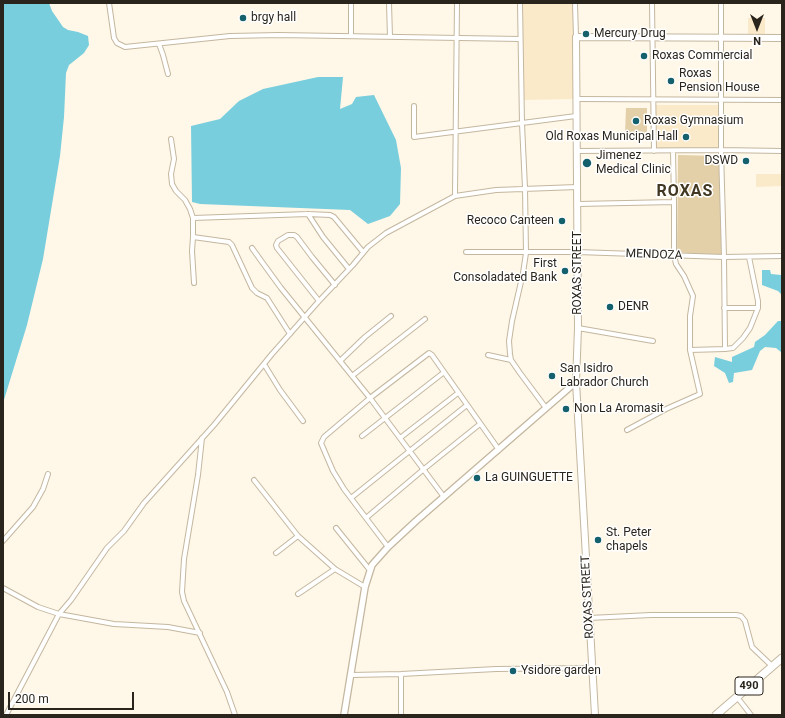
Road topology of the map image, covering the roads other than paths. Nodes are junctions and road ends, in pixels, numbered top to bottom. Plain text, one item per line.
1 (109, 3) edge
2 (351, 3) edge
3 (389, 3) edge
4 (457, 3) edge
5 (520, 3) edge
6 (575, 3) edge
7 (652, 3) edge
8 (721, 3) edge
9 (351, 36) junction
10 (390, 37) junction
11 (576, 37) junction
12 (456, 38) junction
13 (652, 38) junction
14 (721, 38) junction
15 (782, 38) edge
16 (520, 39) junction
17 (159, 44) junction
18 (168, 74) dead end
19 (576, 99) junction
20 (652, 100) junction
21 (721, 100) junction
22 (782, 100) edge
23 (414, 106) dead end
24 (576, 116) junction
25 (522, 124) junction
26 (456, 132) junction
27 (171, 139) dead end
28 (721, 150) junction
29 (577, 151) junction
30 (654, 151) junction
31 (673, 151) junction
32 (782, 151) edge
33 (525, 188) junction
34 (577, 188) junction
35 (455, 196) junction
36 (674, 202) junction
37 (578, 204) junction
38 (308, 214) junction
39 (193, 218) junction
40 (193, 237) junction
41 (252, 248) dead end
42 (363, 252) junction
43 (466, 252) dead end
44 (578, 252) junction
45 (526, 253) junction
46 (674, 255) junction
47 (782, 256) edge
48 (724, 257) junction
49 (749, 257) junction
50 (349, 269) junction
51 (194, 283) dead end
52 (335, 285) junction
53 (319, 301) junction
54 (724, 308) junction
55 (758, 308) junction
56 (305, 316) junction
57 (390, 316) dead end
58 (425, 319) dead end
59 (578, 328) junction
60 (290, 334) junction
61 (653, 341) dead end
62 (725, 349) junction
63 (690, 350) junction
64 (488, 355) dead end
65 (340, 360) junction
66 (511, 360) junction
67 (264, 364) junction
68 (443, 373) junction
69 (352, 376) junction
70 (576, 382) junction
71 (458, 393) junction
72 (370, 398) junction
73 (467, 405) junction
74 (546, 408) junction
75 (385, 418) junction
76 (303, 421) dead end
77 (480, 424) junction
78 (627, 430) dead end
79 (362, 436) dead end
80 (202, 438) junction
81 (400, 438) junction
82 (409, 450) junction
83 (499, 450) junction
84 (424, 469) junction
85 (48, 474) dead end
86 (254, 480) dead end
87 (444, 497) junction
88 (351, 498) junction
89 (366, 518) junction
90 (336, 528) dead end
91 (298, 536) junction
92 (3, 541) edge
93 (388, 547) junction
94 (276, 553) dead end
95 (335, 569) junction
96 (369, 569) junction
97 (365, 586) junction
98 (3, 588) edge
99 (298, 594) dead end
100 (59, 614) junction
101 (589, 618) junction
102 (200, 633) junction
103 (782, 658) edge
104 (772, 666) junction
105 (592, 668) junction
106 (401, 674) junction
107 (351, 675) junction
108 (737, 697) junction
109 (6, 715) edge
110 (235, 715) edge
111 (344, 715) edge
112 (401, 715) edge
113 (595, 715) edge
114 (716, 715) edge
115 (751, 715) edge

1 - 17 street
2 - 9 street
3 - 10 street
4 - 12 street
5 - 16 street
6 - 11 street
7 - 13 street
8 - 14 street
9 - 10 street
9 - 17 street
10 - 12 street
11 - 13 main road
11 - 19 main road, ROXAS STREET
12 - 16 street
12 - 26 street
13 - 14 main road
13 - 20 street
14 - 15 main road
14 - 21 street
16 - 25 street
17 - 18 street
19 - 20 street
19 - 24 main road, ROXAS STREET
20 - 21 street
20 - 30 street
21 - 22 street
21 - 28 street
23 - 26 street
24 - 25 street
24 - 29 main road, ROXAS STREET
25 - 26 street
25 - 33 street
26 - 35 street
27 - 39 street
28 - 31 street
28 - 32 street
28 - 48 street
29 - 30 street
29 - 34 main road, ROXAS STREET
30 - 31 street
31 - 36 street
33 - 34 street
33 - 35 street
33 - 45 street
34 - 37 main road, ROXAS STREET
35 - 42 street
36 - 37 street
36 - 46 street
37 - 44 main road, ROXAS STREET
38 - 39 street
38 - 42 street
38 - 50 street
39 - 40 street
40 - 51 street
40 - 60 street
41 - 56 street
42 - 50 street
43 - 45 street, MENDOZA
44 - 45 street, MENDOZA
44 - 46 street, MENDOZA
44 - 59 main road, ROXAS STREET
45 - 66 street
46 - 48 street, MENDOZA
46 - 63 street
47 - 49 street, MENDOZA
48 - 49 street, MENDOZA
48 - 54 street
49 - 55 street
50 - 52 street
52 - 53 street
52 - 53 street
53 - 56 street
54 - 55 street
54 - 62 street
55 - 62 street
56 - 60 street
56 - 65 street
57 - 65 street
58 - 69 street
59 - 61 street
59 - 70 main road, ROXAS STREET
60 - 67 street
62 - 63 street
63 - 78 street
64 - 66 street
65 - 69 street
66 - 74 street
67 - 76 street
67 - 80 street
68 - 71 street
68 - 72 street
68 - 75 street
69 - 72 street
70 - 74 street
70 - 101 main road, ROXAS STREET
71 - 73 street
71 - 81 street
72 - 75 street
72 - 88 street
73 - 77 street
73 - 82 street
74 - 83 street
75 - 79 street
75 - 81 street
77 - 83 street
77 - 84 street
80 - 100 street
80 - 102 street
81 - 82 street
82 - 84 street
82 - 88 street
83 - 87 street
84 - 87 street
84 - 89 street
85 - 92 street
86 - 91 street
87 - 93 street
88 - 89 street
89 - 93 street
90 - 96 street
91 - 94 street
91 - 95 street
93 - 96 street
95 - 97 street
95 - 99 street
96 - 97 street
97 - 107 street
98 - 100 street
100 - 102 street
100 - 109 street
101 - 104 street
101 - 105 main road, ROXAS STREET
102 - 110 street
103 - 104 main road, 490
104 - 108 main road, 490
105 - 106 street
105 - 113 main road, ROXAS STREET
106 - 107 street
106 - 112 street
107 - 111 street
108 - 114 main road, 490
108 - 115 street

